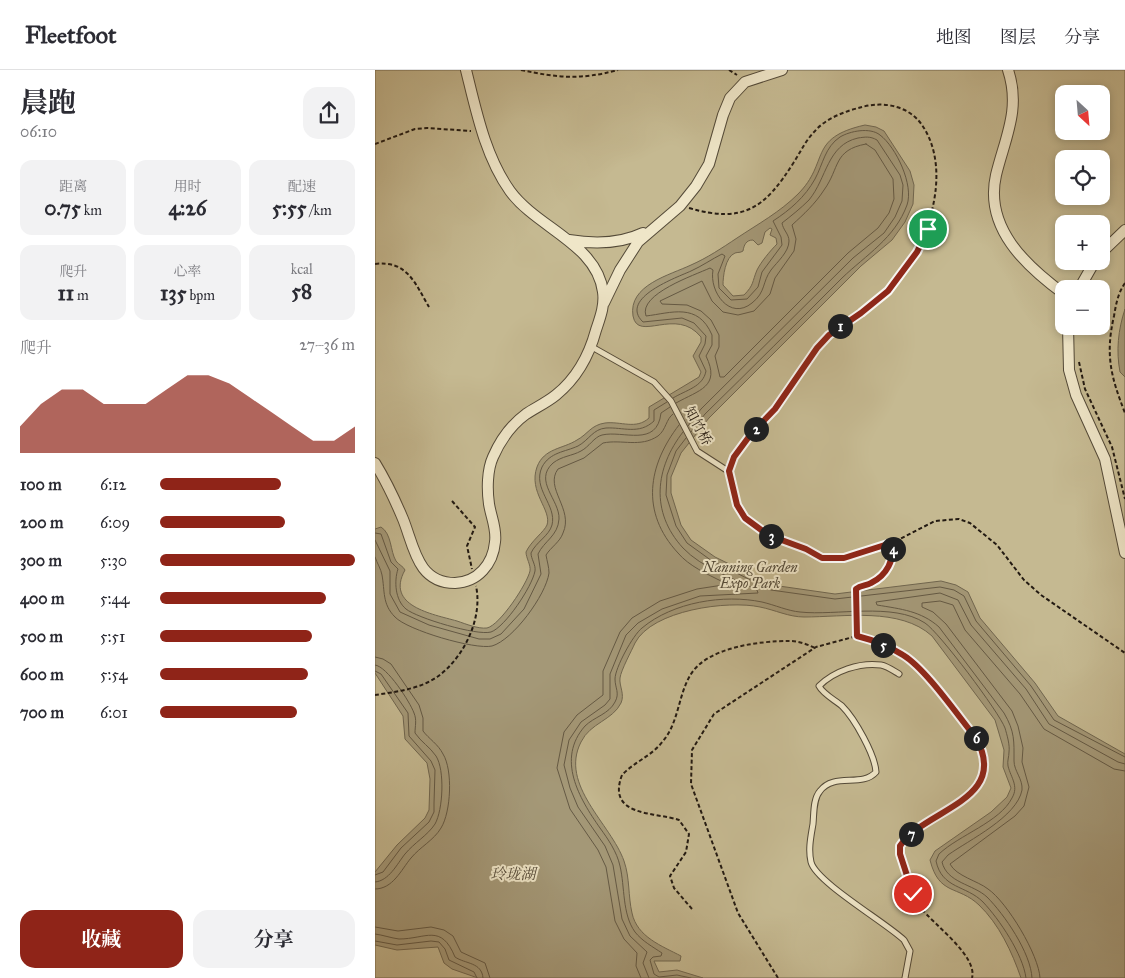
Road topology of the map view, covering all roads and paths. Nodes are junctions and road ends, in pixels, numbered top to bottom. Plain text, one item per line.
1 (466, 70) edge
2 (521, 70) edge
3 (618, 70) edge
4 (782, 70) edge
5 (1008, 70) edge
6 (483, 134) junction
7 (375, 144) edge
8 (680, 206) junction
9 (650, 229) junction
10 (1125, 230) edge
11 (566, 239) junction
12 (1110, 244) edge
13 (375, 264) edge
14 (1125, 283) edge
15 (1055, 287) edge
16 (604, 303) junction
17 (429, 307) dead end
18 (1069, 335) edge
19 (592, 347) junction
20 (1079, 355) dead end
21 (1125, 397) edge
22 (1119, 398) junction
23 (1125, 414) edge
24 (375, 463) edge
25 (729, 471) junction
26 (1125, 499) edge
27 (452, 501) dead end
28 (891, 543) junction
29 (1125, 554) edge
30 (474, 578) junction
31 (857, 636) junction
32 (815, 648) junction
33 (1125, 654) edge
34 (899, 674) dead end
35 (375, 695) edge
36 (692, 909) dead end
37 (778, 978) edge
38 (905, 978) edge
39 (972, 978) edge

1 - 6 street
2 - 3 path
4 - 8 street
5 - 15 street
6 - 7 path
6 - 11 street
8 - 9 street
8 - 25 path
9 - 11 street
9 - 16 street
10 - 12 street
11 - 16 street
13 - 17 path
14 - 22 path
16 - 19 street
18 - 29 street
19 - 25 lane, 知竹桥
19 - 30 street
20 - 26 path
21 - 22 path
22 - 23 path
24 - 30 street
25 - 28 path
27 - 30 path
28 - 31 path
28 - 33 path
30 - 35 path
31 - 32 path
31 - 39 path
32 - 36 path
32 - 37 path
34 - 38 lane

